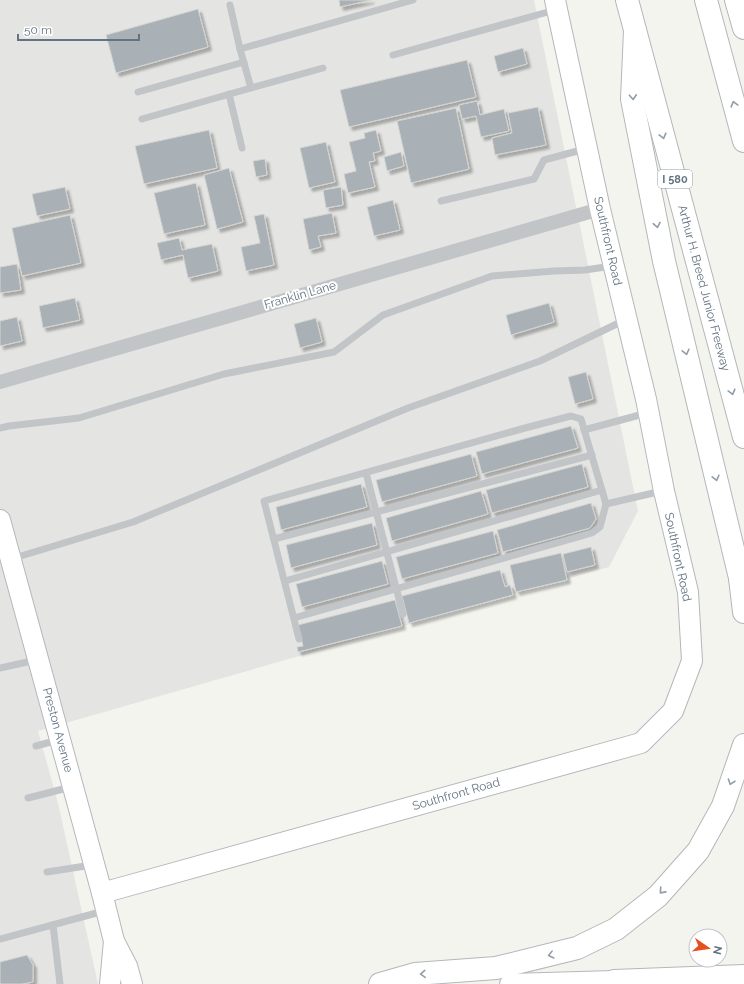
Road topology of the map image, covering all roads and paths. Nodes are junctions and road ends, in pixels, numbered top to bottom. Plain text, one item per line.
1 (413, 0) edge
2 (627, 0) edge
3 (706, 0) edge
4 (736, 0) edge
5 (230, 5) dead end
6 (556, 5) edge
7 (744, 28) edge
8 (635, 30) junction
9 (240, 49) junction
10 (393, 55) dead end
11 (244, 62) junction
12 (322, 68) dead end
13 (251, 88) junction
14 (138, 92) dead end
15 (229, 94) junction
16 (142, 119) dead end
17 (744, 141) edge
18 (242, 148) dead end
19 (587, 148) junction
20 (441, 201) dead end
21 (600, 209) junction
22 (614, 266) junction
23 (627, 319) junction
24 (0, 382) edge
25 (649, 412) junction
26 (0, 428) edge
27 (584, 430) junction
28 (744, 437) edge
29 (592, 455) junction
30 (366, 473) junction
31 (602, 490) junction
32 (664, 491) junction
33 (606, 504) junction
34 (376, 512) junction
35 (0, 520) edge
36 (274, 539) junction
37 (387, 552) junction
38 (11, 559) junction
39 (285, 581) junction
40 (742, 583) edge
41 (396, 589) junction
42 (744, 612) edge
43 (403, 614) dead end
44 (294, 618) junction
45 (299, 639) dead end
46 (38, 659) junction
47 (0, 668) edge
48 (60, 739) junction
49 (744, 745) edge
50 (36, 746) dead end
51 (73, 786) junction
52 (28, 798) dead end
53 (94, 864) junction
54 (47, 872) dead end
55 (104, 902) junction
56 (53, 925) junction
57 (0, 939) edge
58 (114, 941) junction
59 (744, 976) edge
60 (613, 983) edge
61 (60, 984) edge
62 (110, 984) edge
63 (132, 984) edge
64 (380, 984) edge
65 (510, 984) edge

1 - 9 lane
2 - 8 highway, Arthur H. Breed Junior Freeway / I 580
17 -> 3 highway
4 - 7 highway
5 - 9 lane
6 - 10 lane
6 - 19 street, Southfront Road
8 -> 28 highway, Arthur H. Breed Junior Freeway / I 580
8 -> 40 highway
9 - 11 lane
11 - 13 lane
11 - 14 lane
12 - 13 lane
13 - 15 lane
15 - 16 lane
15 - 18 lane
19 - 20 lane
19 - 21 street, Southfront Road
21 - 22 street, Southfront Road
21 - 24 street, Franklin Lane
22 - 23 street, Southfront Road
22 - 26 lane
23 - 25 street, Southfront Road
23 - 38 lane
25 - 27 lane
25 - 32 street, Southfront Road
27 - 29 lane
27 - 30 lane
29 - 31 lane
29 - 34 lane
30 - 34 lane
30 - 36 lane
31 - 33 lane
31 - 37 lane
32 - 33 lane
32 - 55 street, Southfront Road
33 - 41 lane
34 - 36 lane
34 - 37 lane
35 - 38 street, Preston Avenue
36 - 39 lane
37 - 39 lane
37 - 41 lane
38 - 46 street, Preston Avenue
39 - 44 lane
40 - 42 highway
41 - 43 lane
41 - 44 lane
44 - 45 lane
46 - 47 lane
46 - 48 street, Preston Avenue
48 - 50 lane
48 - 51 street, Preston Avenue
49 -> 64 highway
51 - 52 lane
51 - 53 street, Preston Avenue
53 - 54 lane
53 - 55 street, Preston Avenue
55 - 56 lane
55 - 58 street, Preston Avenue
56 - 57 lane
56 - 61 lane
58 - 62 street
58 - 63 street
59 - 60 highway
60 - 65 street

